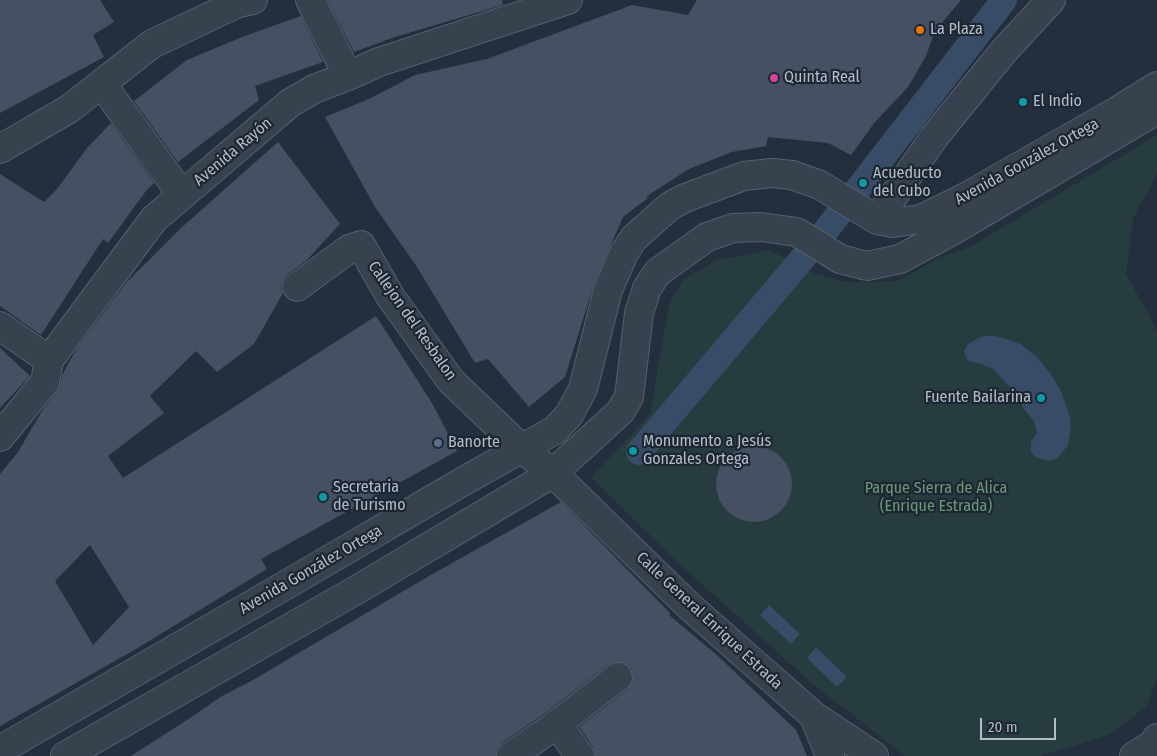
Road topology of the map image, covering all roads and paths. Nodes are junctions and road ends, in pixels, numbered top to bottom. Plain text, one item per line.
1 (253, 0) edge
2 (310, 0) edge
3 (568, 0) edge
4 (1050, 0) edge
5 (348, 76) junction
6 (102, 84) junction
7 (1157, 86) edge
8 (1157, 110) edge
9 (0, 149) edge
10 (182, 195) junction
11 (877, 220) junction
12 (297, 287) dead end
13 (0, 326) edge
14 (49, 360) junction
15 (0, 436) edge
16 (522, 449) junction
17 (554, 473) junction
18 (618, 677) dead end
19 (814, 716) junction
20 (557, 724) junction
21 (1157, 738) edge
22 (0, 750) edge
23 (65, 756) edge
24 (511, 756) edge
25 (580, 756) edge
26 (830, 756) edge
27 (874, 756) edge
28 (1134, 756) edge

1 - 6 street
2 - 5 street
3 - 5 street, Avenida Rayón
4 - 11 street
5 - 10 street, Avenida Rayón
6 - 9 street
6 - 10 street
7 - 11 street, Avenida González Ortega
8 - 17 street, Avenida González Ortega
10 - 14 street, Avenida Rayón
11 - 16 street, Avenida González Ortega
12 - 16 street, Callejon del Resbalon
13 - 14 street
14 - 15 street, Avenida Rayón
16 - 17 street, Calle General Enrique Estrada
16 - 22 street, Avenida González Ortega
17 - 19 street, Calle General Enrique Estrada
17 - 23 street, Avenida González Ortega
18 - 20 street
19 - 26 street
19 - 27 street, Calle General Enrique Estrada
20 - 24 street
20 - 25 street
21 - 28 street

